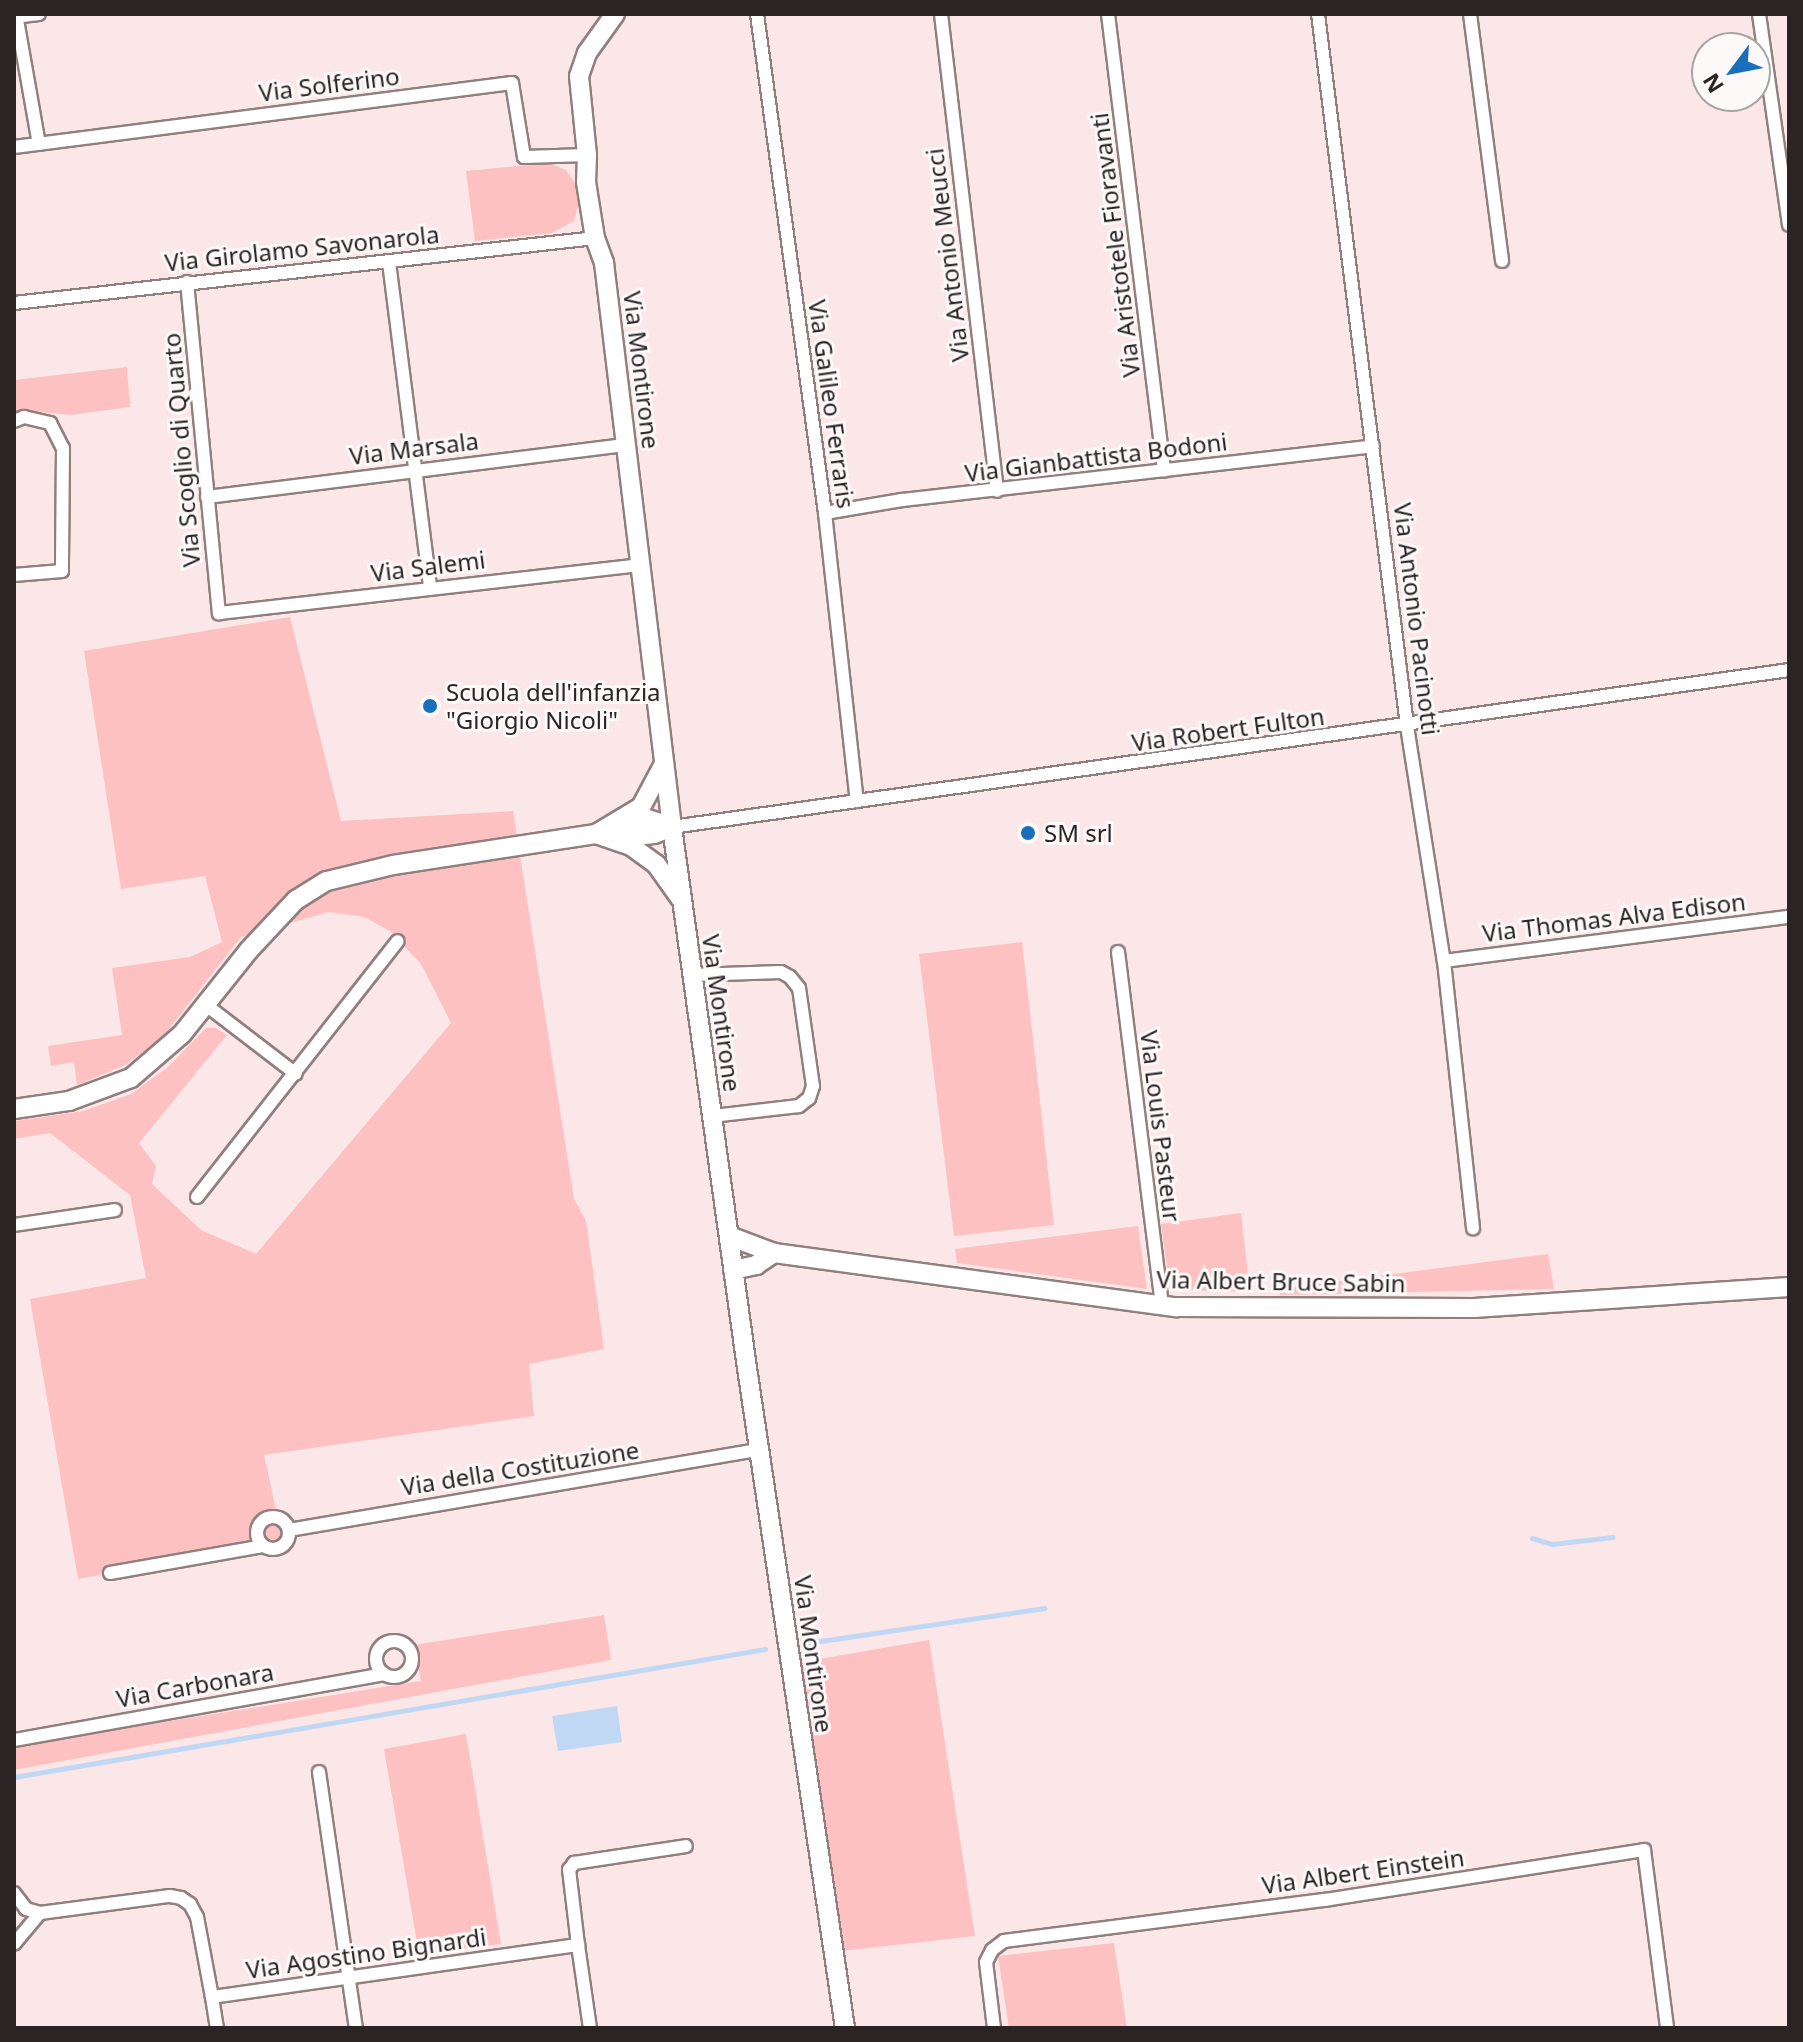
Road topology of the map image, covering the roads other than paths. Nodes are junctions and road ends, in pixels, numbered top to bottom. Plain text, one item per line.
1 (39, 14) edge
2 (615, 14) edge
3 (757, 14) edge
4 (941, 14) edge
5 (1108, 14) edge
6 (1318, 14) edge
7 (1470, 14) edge
8 (1759, 14) edge
9 (16, 16) edge
10 (39, 144) junction
11 (14, 147) edge
12 (587, 155) junction
13 (1789, 225) edge
14 (595, 238) junction
15 (1502, 261) dead end
16 (389, 262) junction
17 (187, 282) junction
18 (14, 303) edge
19 (14, 421) edge
20 (627, 445) junction
21 (1373, 446) junction
22 (417, 470) junction
23 (1164, 471) junction
24 (997, 491) junction
25 (207, 497) junction
26 (825, 513) junction
27 (642, 565) junction
28 (14, 575) edge
29 (430, 588) junction
30 (219, 613) joint
31 (1789, 670) edge
32 (1407, 726) junction
33 (665, 761) junction
34 (857, 801) junction
35 (672, 827) junction
36 (607, 832) junction
37 (683, 903) junction
38 (1789, 917) edge
39 (398, 941) dead end
40 (1118, 952) dead end
41 (1444, 961) junction
42 (693, 975) junction
43 (206, 1005) junction
44 (296, 1074) junction
45 (14, 1109) edge
46 (712, 1116) junction
47 (197, 1197) dead end
48 (115, 1210) dead end
49 (14, 1225) edge
50 (1473, 1228) dead end
51 (729, 1236) junction
52 (774, 1253) junction
53 (733, 1270) junction
54 (1789, 1287) edge
55 (1162, 1305) junction
56 (759, 1450) junction
57 (289, 1530) junction
58 (263, 1546) junction
59 (110, 1573) dead end
60 (384, 1674) dead end
61 (14, 1740) edge
62 (319, 1772) dead end
63 (686, 1846) dead end
64 (14, 1893) edge
65 (40, 1913) junction
66 (14, 1944) edge
67 (578, 1945) junction
68 (348, 1978) junction
69 (212, 1997) junction
70 (217, 2028) edge
71 (356, 2028) edge
72 (590, 2028) edge
73 (845, 2028) edge
74 (994, 2028) edge
75 (1667, 2028) edge

1 - 9 street
2 - 12 street, Via Montirone
3 - 26 street, Via Galileo Ferraris
4 - 24 street, Via Antonio Meucci
5 - 23 street, Via Aristotele Fioravanti
6 - 21 street, Via Antonio Pacinotti
7 - 15 street
8 - 13 street
9 - 10 street
10 - 11 street, Via Solferino
10 - 12 street, Via Solferino
12 - 14 street, Via Montirone
14 - 16 street, Via Girolamo Savonarola
14 - 20 street, Via Montirone
16 - 17 street, Via Girolamo Savonarola
16 - 22 street
17 - 18 street, Via Girolamo Savonarola
17 - 25 street, Via Scoglio di Quarto
19 - 28 street
20 - 22 street, Via Marsala
20 - 27 street, Via Montirone
21 - 23 street, Via Gianbattista Bodoni
21 - 32 street, Via Antonio Pacinotti
22 - 25 street, Via Marsala
22 - 29 street
23 - 24 street, Via Gianbattista Bodoni
24 - 26 street, Via Gianbattista Bodoni
25 - 30 street, Via Scoglio di Quarto
26 - 34 street, Via Galileo Ferraris
27 - 29 street, Via Salemi
27 - 33 street, Via Montirone
29 - 30 street, Via Salemi
31 - 32 street, Via Robert Fulton
32 - 34 street, Via Robert Fulton
32 - 41 street, Via Antonio Pacinotti
33 - 35 street, Via Montirone
33 - 36 street
34 - 35 street, Via Robert Fulton
35 - 36 street
35 - 37 street, Via Montirone
36 - 37 street
36 - 43 street
37 - 42 street, Via Montirone
38 - 41 street, Via Thomas Alva Edison
39 - 44 street
40 - 55 street, Via Louis Pasteur
41 - 50 street, Via Antonio Pacinotti
42 - 46 street, Via Montirone
42 - 46 street
43 - 44 street
43 - 45 street
44 - 47 street
46 - 51 street, Via Montirone
48 - 49 street
51 - 52 street, Via Albert Bruce Sabin
51 - 53 street, Via Montirone
52 - 53 street
52 - 55 street, Via Albert Bruce Sabin
53 - 56 street, Via Montirone
54 - 55 street, Via Albert Bruce Sabin
56 - 57 street, Via della Costituzione
56 - 73 street, Via Montirone
57 - 58 street, Via della Costituzione
57 - 58 street, Via della Costituzione
58 - 59 street, Via della Costituzione
60 - 61 street, Via Carbonara
62 - 68 street
63 - 67 street
64 - 65 street
65 - 66 street
65 - 69 street
67 - 68 street, Via Agostino Bignardi
67 - 72 street
68 - 69 street, Via Agostino Bignardi
68 - 71 street
69 - 70 street
74 - 75 street, Via Albert Einstein

